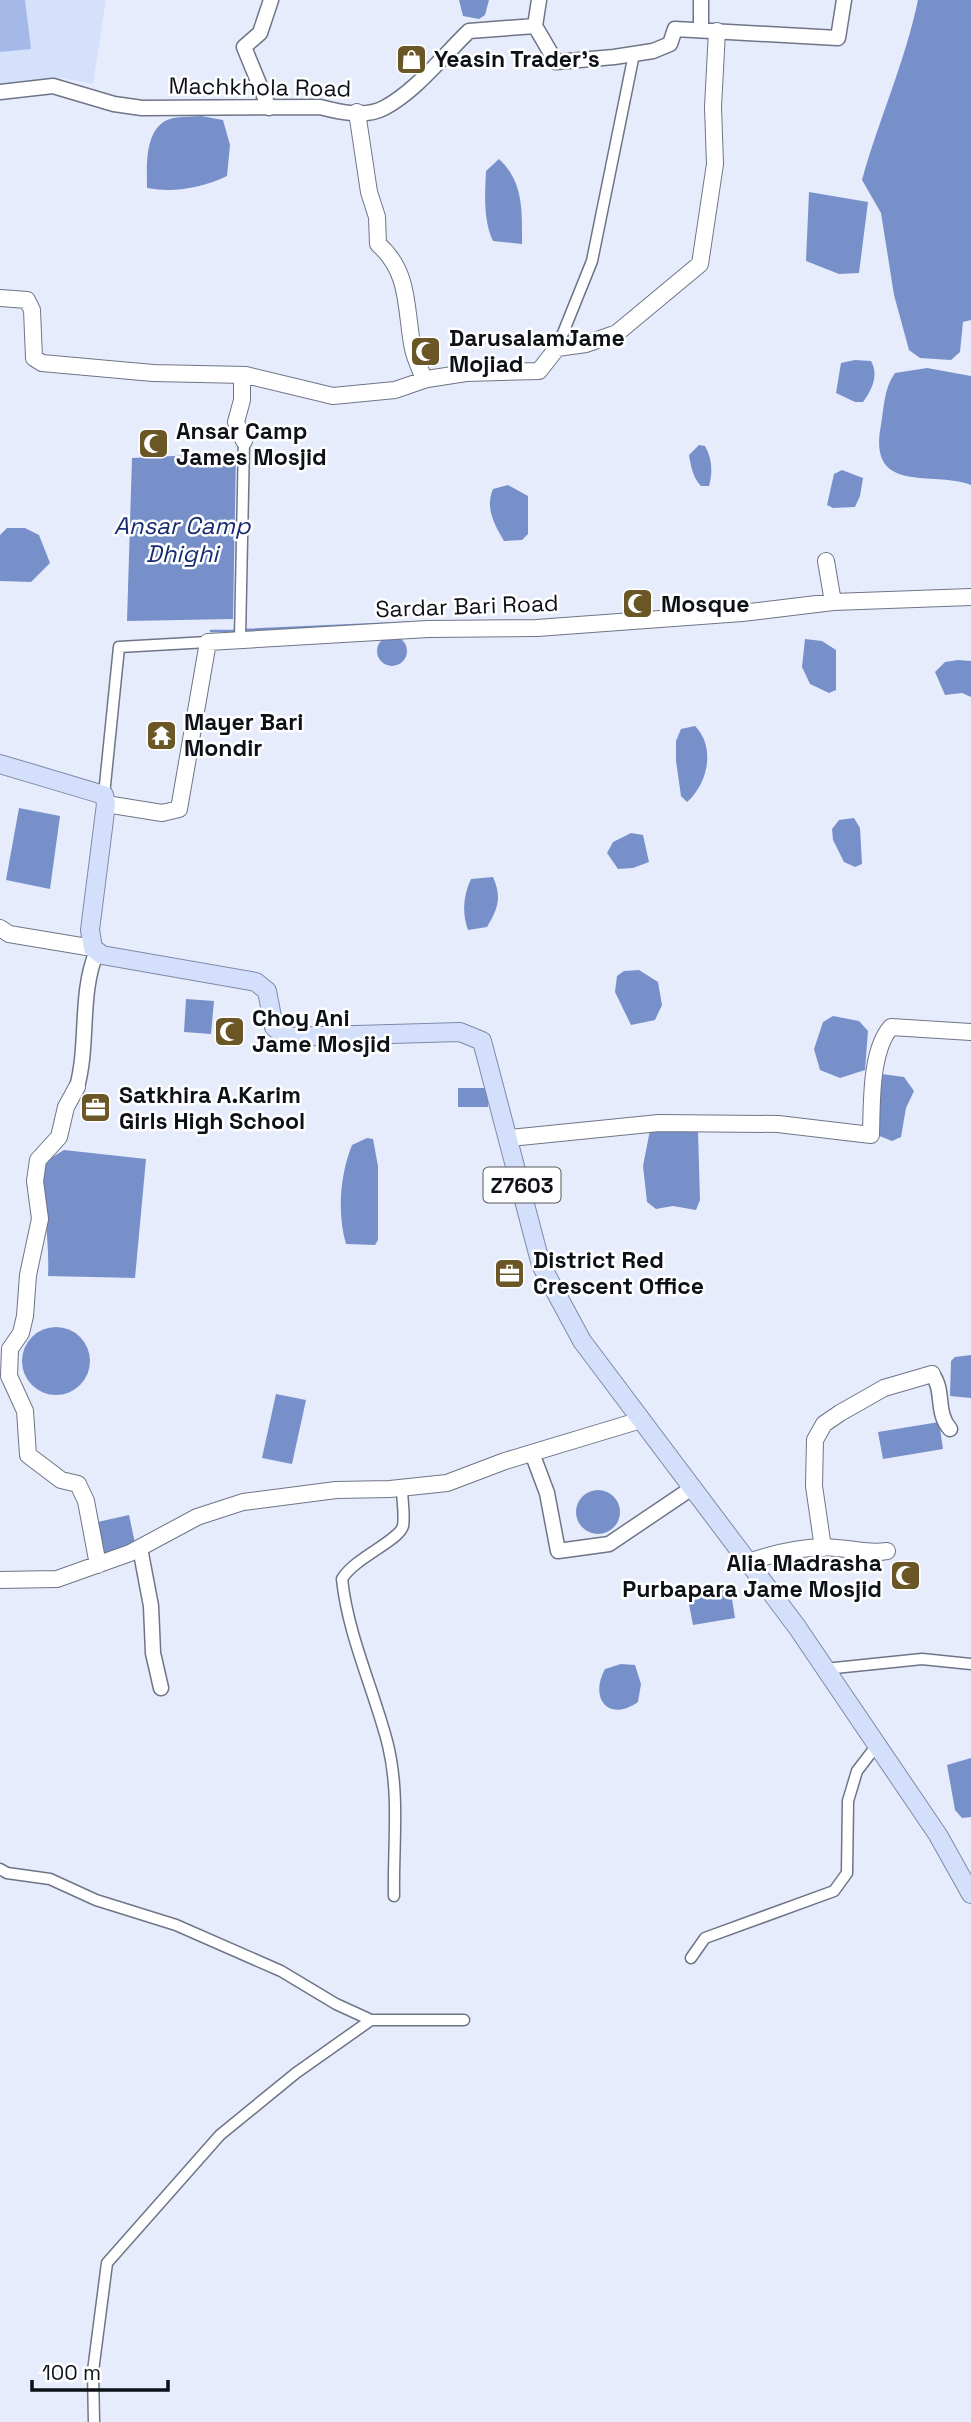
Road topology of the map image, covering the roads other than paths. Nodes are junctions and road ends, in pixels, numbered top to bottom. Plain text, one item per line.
1 (271, 0) edge
2 (539, 0) edge
3 (701, 0) edge
4 (844, 0) edge
5 (535, 26) junction
6 (709, 30) junction
7 (634, 54) junction
8 (0, 92) edge
9 (269, 108) junction
10 (357, 112) junction
11 (0, 298) edge
12 (557, 348) junction
13 (242, 375) junction
14 (424, 380) junction
15 (244, 441) joint
16 (826, 561) dead end
17 (971, 597) edge
18 (833, 602) junction
19 (240, 638) junction
20 (208, 642) junction
21 (0, 764) edge
22 (105, 799) junction
23 (0, 928) edge
24 (95, 949) junction
25 (971, 1032) edge
26 (77, 1087) joint
27 (510, 1138) junction
28 (932, 1374) joint
29 (641, 1420) junction
30 (950, 1429) dead end
31 (532, 1453) junction
32 (402, 1488) junction
33 (692, 1488) junction
34 (139, 1548) junction
35 (823, 1548) junction
36 (887, 1551) dead end
37 (748, 1562) junction
38 (98, 1565) junction
39 (0, 1580) edge
40 (971, 1664) edge
41 (825, 1669) junction
42 (161, 1688) dead end
43 (877, 1745) junction
44 (0, 1869) edge
45 (971, 1894) edge
46 (394, 1896) dead end
47 (691, 1958) dead end
48 (372, 2020) junction
49 (464, 2020) dead end
50 (94, 2422) edge

1 - 9 street
2 - 5 street
3 - 6 street
4 - 6 street
5 - 7 street
5 - 10 street, Machkhola Road
6 - 7 street
6 - 12 main road
7 - 12 street
8 - 9 street, Machkhola Road
9 - 10 street, Machkhola Road
10 - 14 main road
11 - 13 main road
12 - 14 main road
13 - 14 main road
13 - 15 main road
15 - 19 street
16 - 18 main road
17 - 18 main road, Sardar Bari Road
18 - 19 main road, Sardar Bari Road
19 - 20 main road, Sardar Bari Road
20 - 22 street
20 - 22 main road
21 - 22 main road
22 - 24 main road
23 - 24 main road
24 - 26 street
24 - 27 main road, Z7603
25 - 27 main road
26 - 38 main road
27 - 29 main road, Z7603
28 - 30 street
28 - 35 main road
29 - 31 main road
29 - 33 main road, Z7603
31 - 32 main road
31 - 33 street
32 - 34 main road
32 - 46 street
33 - 37 main road, Z7603
34 - 38 main road
34 - 42 street
35 - 36 main road
35 - 37 main road
37 - 41 main road, Z7603
38 - 39 main road
40 - 41 street
41 - 43 main road, Z7603
43 - 45 main road, Z7603
43 - 47 street
44 - 48 street
48 - 49 street
48 - 50 street

